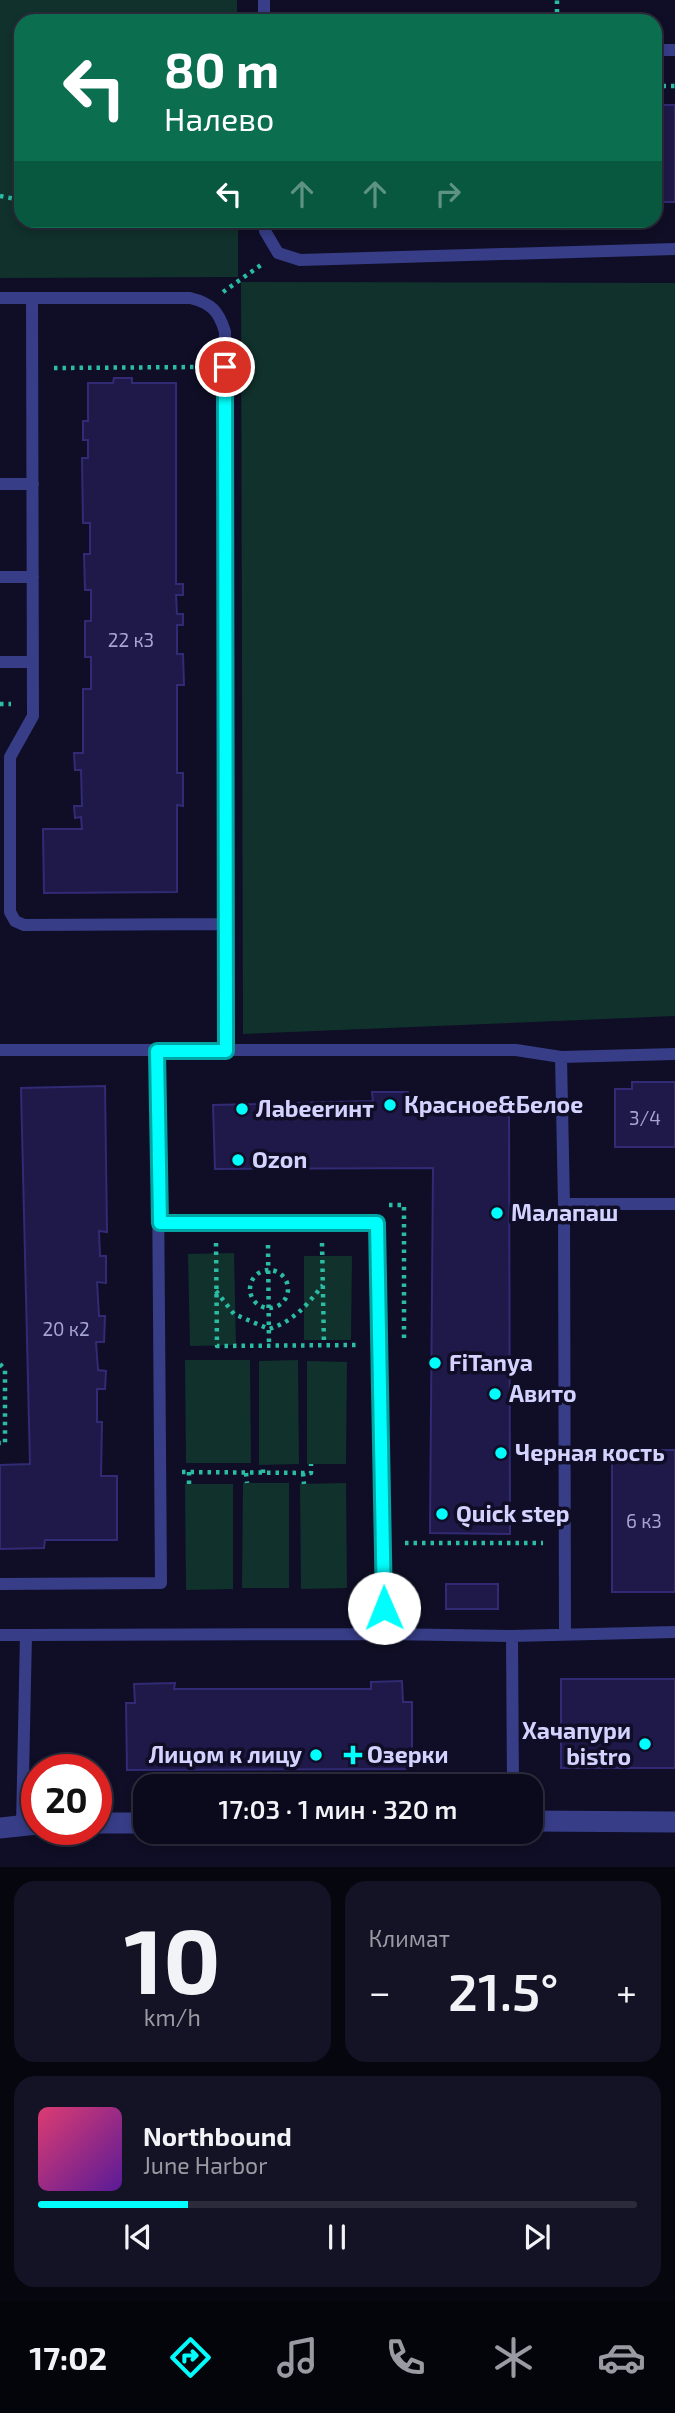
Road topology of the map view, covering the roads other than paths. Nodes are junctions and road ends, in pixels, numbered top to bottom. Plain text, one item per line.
1 (265, 228) edge
2 (675, 249) edge
3 (0, 298) edge
4 (32, 298) junction
5 (0, 484) edge
6 (33, 484) junction
7 (0, 577) edge
8 (33, 577) junction
9 (0, 662) edge
10 (33, 662) junction
11 (226, 924) junction
12 (0, 1050) edge
13 (157, 1051) junction
14 (226, 1051) junction
15 (675, 1055) edge
16 (561, 1057) junction
17 (564, 1204) junction
18 (675, 1204) edge
19 (160, 1223) junction
20 (0, 1584) edge
21 (675, 1632) edge
22 (385, 1634) junction
23 (565, 1634) junction
24 (0, 1635) edge
25 (26, 1635) junction
26 (512, 1636) junction
27 (28, 1754) edge
28 (513, 1774) edge
29 (543, 1821) edge
30 (675, 1822) edge
31 (112, 1823) edge
32 (133, 1823) edge
33 (21, 1825) edge
34 (0, 1828) edge

1 - 2 lane
3 - 4 lane
4 - 6 lane
4 - 11 lane
5 - 6 lane
6 - 8 lane
7 - 8 lane
8 - 10 lane
9 - 10 lane
10 - 11 lane
11 - 14 lane
12 - 13 lane
13 - 14 lane
13 - 19 lane
14 - 16 lane
15 - 16 lane
16 - 17 lane
17 - 18 lane
17 - 23 lane
19 - 20 lane
19 - 22 lane
21 - 23 lane
22 - 25 lane
22 - 26 lane
23 - 26 lane
24 - 25 lane
25 - 27 lane
26 - 28 lane
29 - 30 street
31 - 32 street
33 - 34 street

